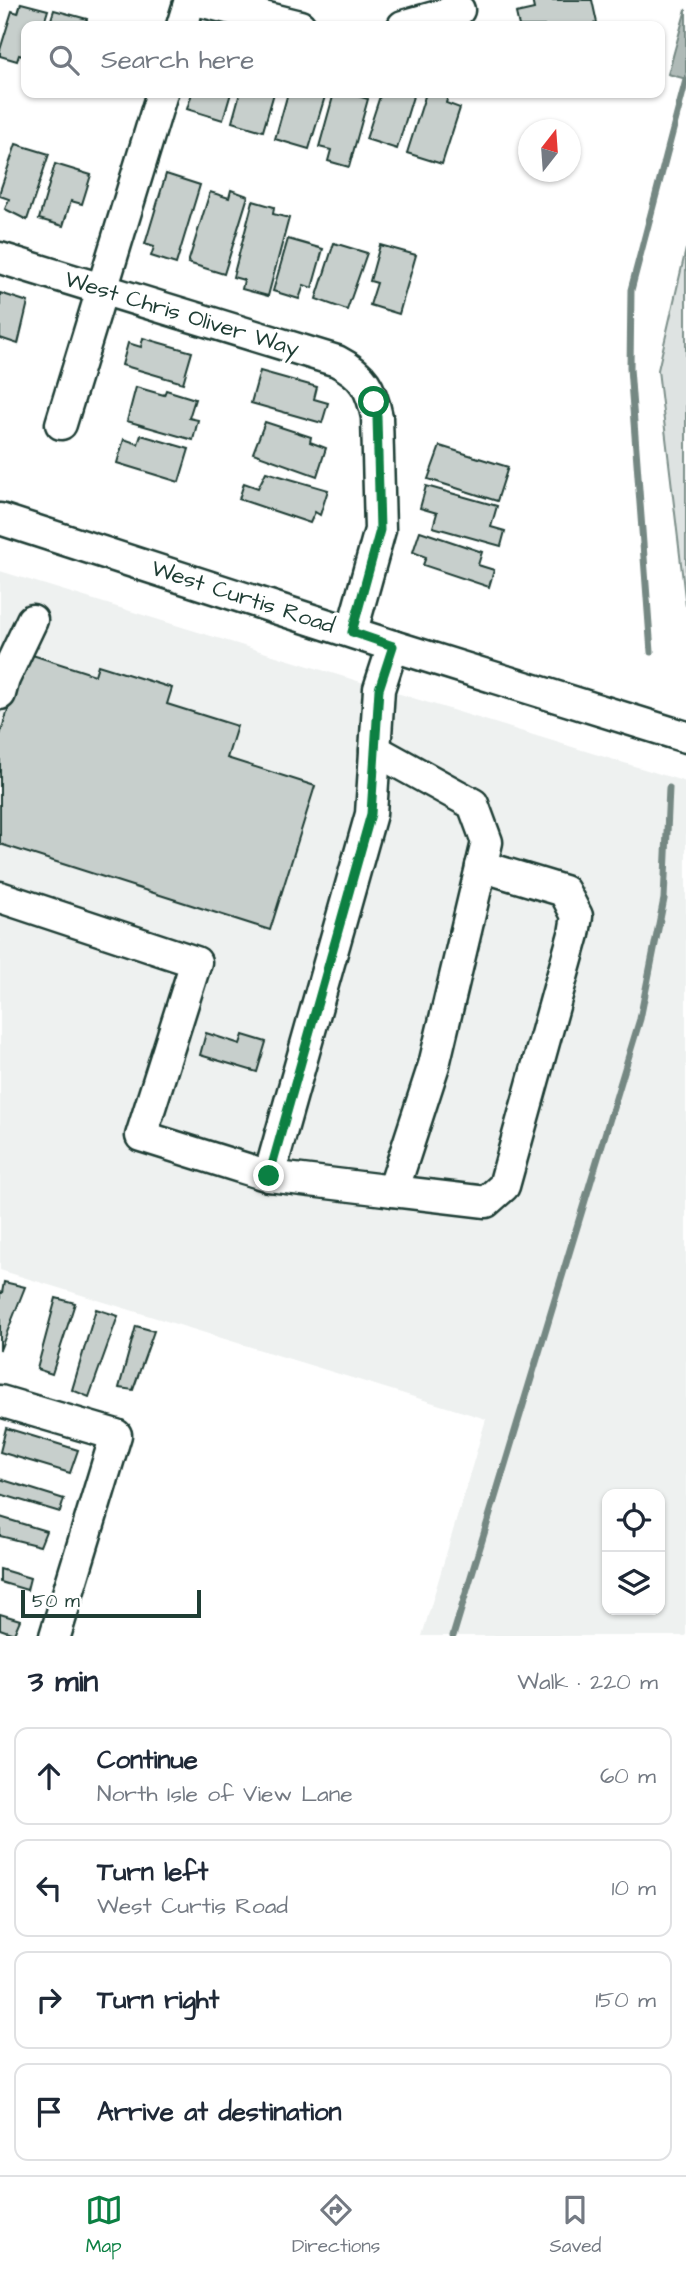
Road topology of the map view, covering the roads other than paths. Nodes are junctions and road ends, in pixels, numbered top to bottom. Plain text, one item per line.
1 (192, 0) edge
2 (459, 10) dead end
3 (184, 21) edge
4 (279, 21) edge
5 (420, 21) edge
6 (160, 98) edge
7 (0, 258) edge
8 (102, 289) junction
9 (61, 424) dead end
10 (0, 519) edge
11 (32, 620) dead end
12 (352, 632) junction
13 (393, 646) junction
14 (0, 694) edge
15 (686, 737) edge
16 (375, 750) junction
17 (481, 866) junction
18 (0, 897) edge
19 (269, 1176) junction
20 (393, 1191) junction
21 (0, 1401) edge
22 (55, 1636) edge

1 - 3 street
1 - 4 street
2 - 5 street
6 - 8 street
7 - 8 street, West Chris Oliver Way
8 - 9 street
8 - 12 street, West Chris Oliver Way
10 - 12 street, West Curtis Road
11 - 14 street
12 - 13 street, West Curtis Road
13 - 15 street, West Curtis Road
13 - 16 street
16 - 17 street
16 - 19 street
17 - 20 street
17 - 20 street
18 - 19 street
19 - 20 street
21 - 22 street

